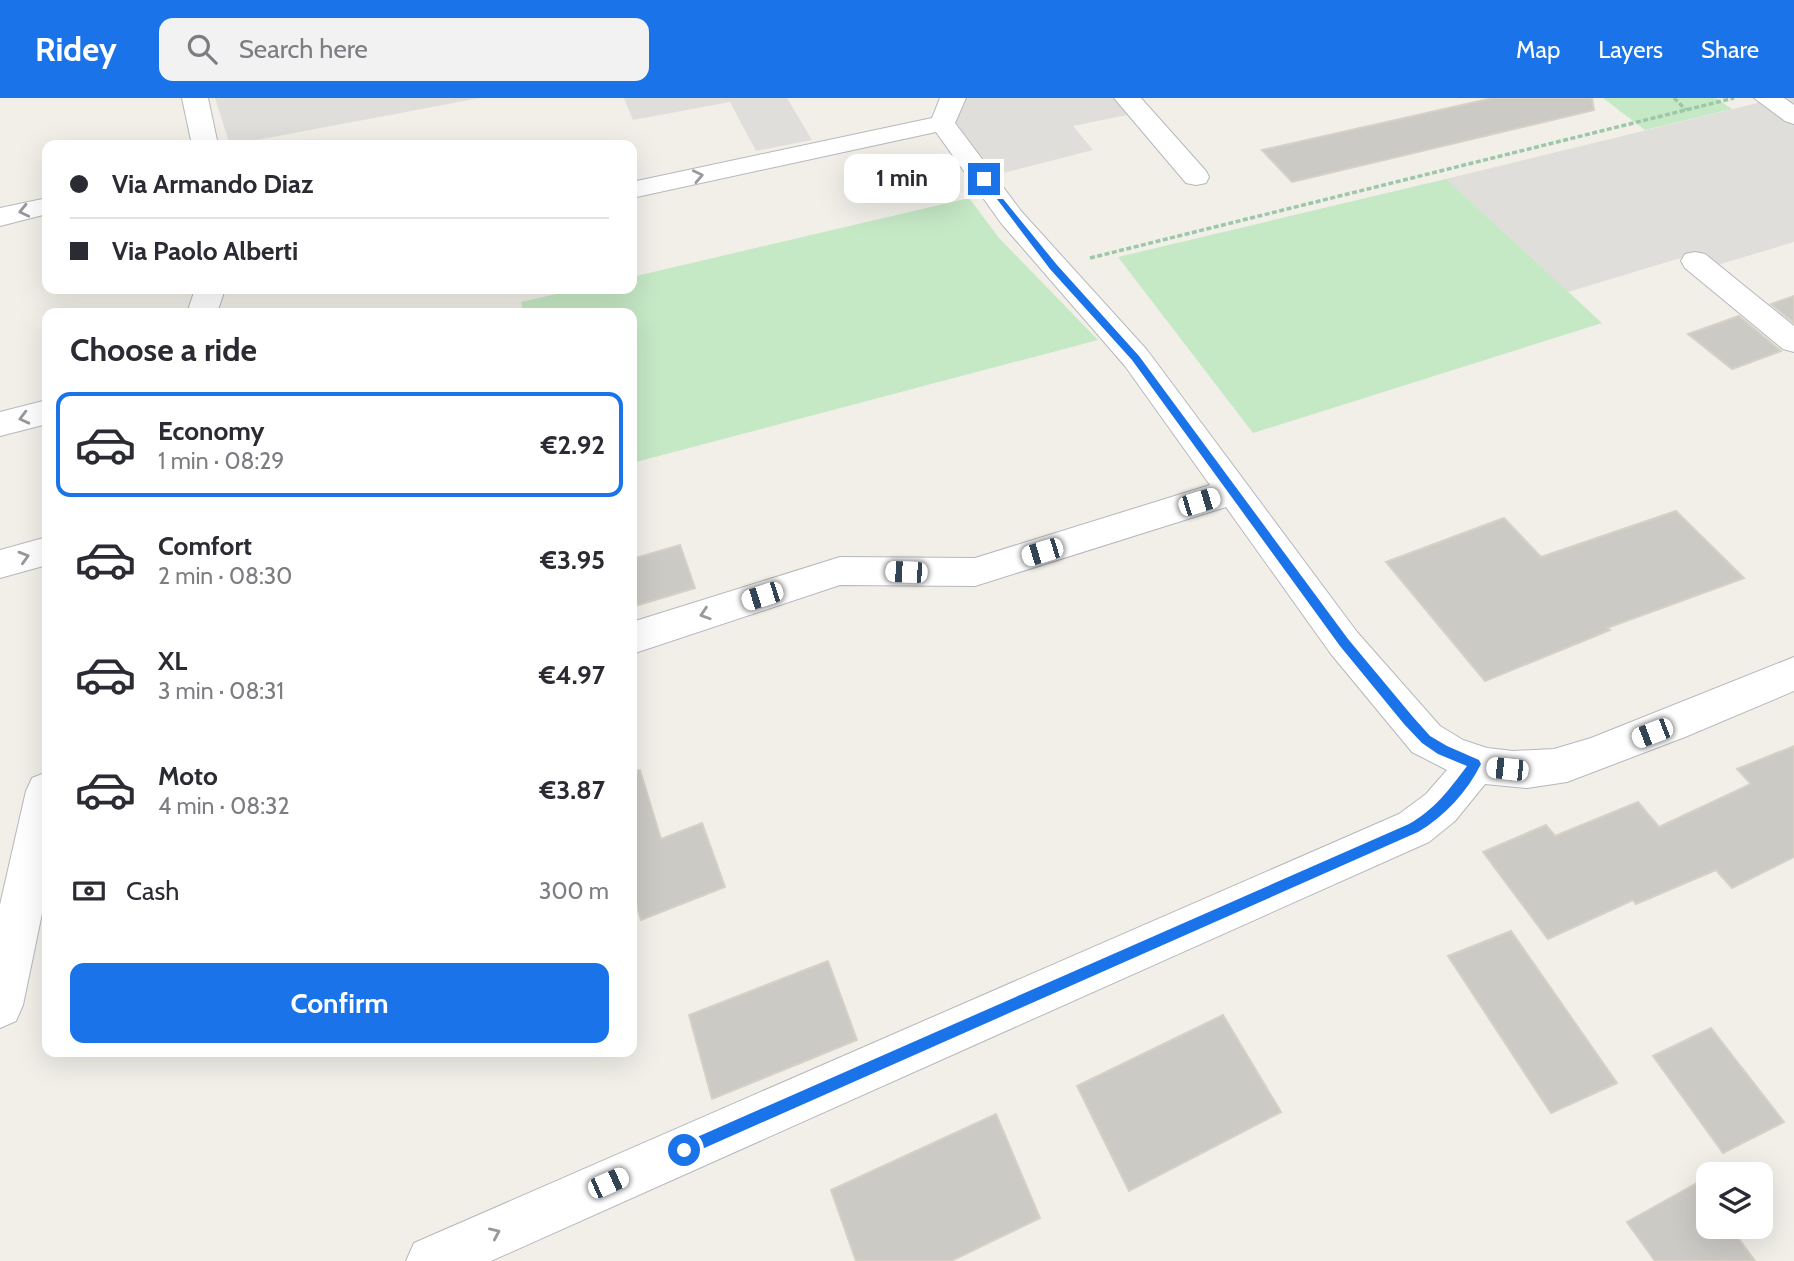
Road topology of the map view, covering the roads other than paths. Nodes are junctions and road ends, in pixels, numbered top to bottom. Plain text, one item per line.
1 (195, 98) edge
2 (1126, 98) edge
3 (1767, 98) edge
4 (947, 111) edge
5 (1794, 116) edge
6 (204, 140) edge
7 (1196, 177) dead end
8 (637, 189) edge
9 (42, 207) edge
10 (0, 217) edge
11 (1695, 261) dead end
12 (1794, 342) edge
13 (42, 413) edge
14 (0, 424) edge
15 (1231, 492) junction
16 (42, 552) edge
17 (0, 564) edge
18 (637, 636) edge
19 (1794, 673) edge
20 (1475, 764) junction
21 (42, 827) edge
22 (3, 978) edge
23 (432, 1261) edge

1 - 6 street
2 - 7 street
3 - 5 street
8 -> 4 street
4 - 15 street
9 -> 10 street
11 - 12 street
13 -> 14 street
15 -> 18 street
15 - 20 street
17 -> 16 street
19 - 20 street
23 -> 20 street
21 - 22 street

